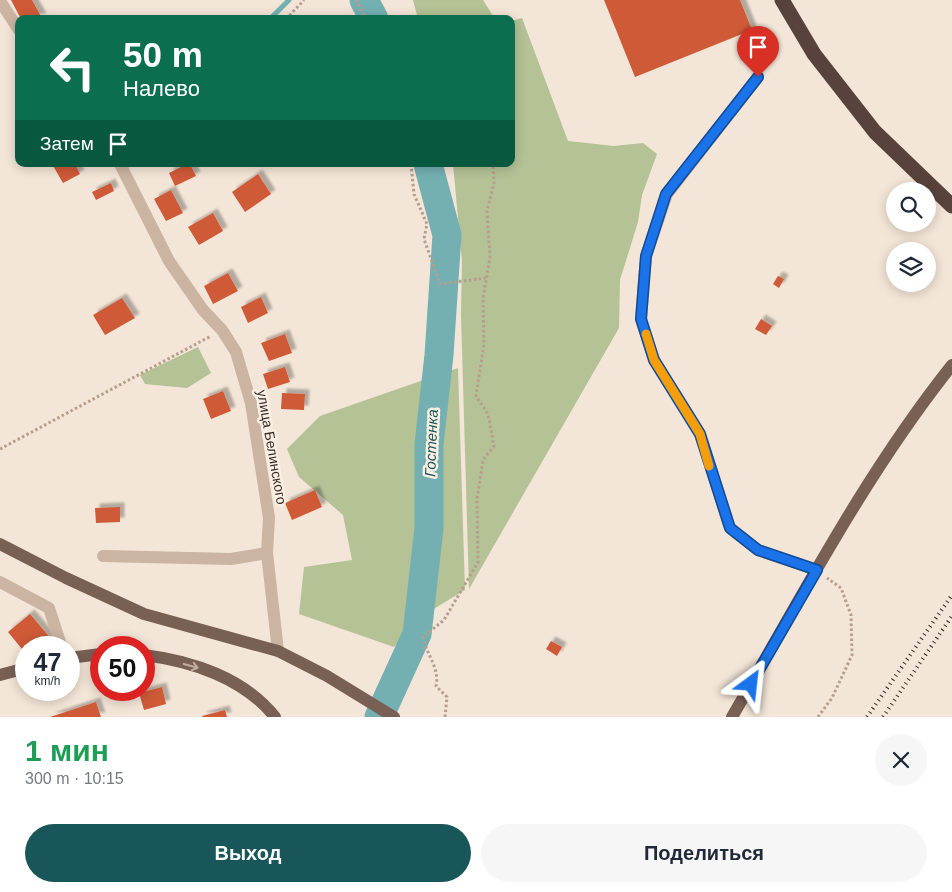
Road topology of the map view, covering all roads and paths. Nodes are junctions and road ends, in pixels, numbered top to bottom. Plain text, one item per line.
1 (0, 0) edge
2 (304, 0) edge
3 (356, 0) edge
4 (782, 0) edge
5 (290, 15) edge
6 (365, 15) edge
7 (15, 24) edge
8 (758, 77) dead end
9 (122, 167) edge
10 (411, 167) edge
11 (494, 167) edge
12 (952, 206) edge
13 (486, 278) junction
14 (222, 330) junction
15 (952, 364) edge
16 (0, 449) edge
17 (4, 544) edge
18 (267, 553) junction
19 (104, 556) dead end
20 (817, 570) junction
21 (0, 582) edge
22 (58, 636) edge
23 (278, 651) junction
24 (155, 657) edge
25 (15, 671) edge
26 (0, 675) edge
27 (275, 717) edge
28 (394, 717) edge
29 (444, 717) edge
30 (732, 717) edge
31 (818, 717) edge

1 - 7 street
2 - 5 path
3 - 6 path
4 - 12 highway
8 - 20 street
9 - 14 street, улица Белинского
10 - 13 path
11 - 13 path
13 - 29 path
14 - 16 path
14 - 18 street, улица Белинского
15 - 20 main road
17 - 23 main road
18 - 19 street
18 - 23 street, улица Белинского
20 - 30 main road
20 - 31 path
21 - 22 street
23 - 28 main road
24 -> 27 main road
25 - 26 main road

